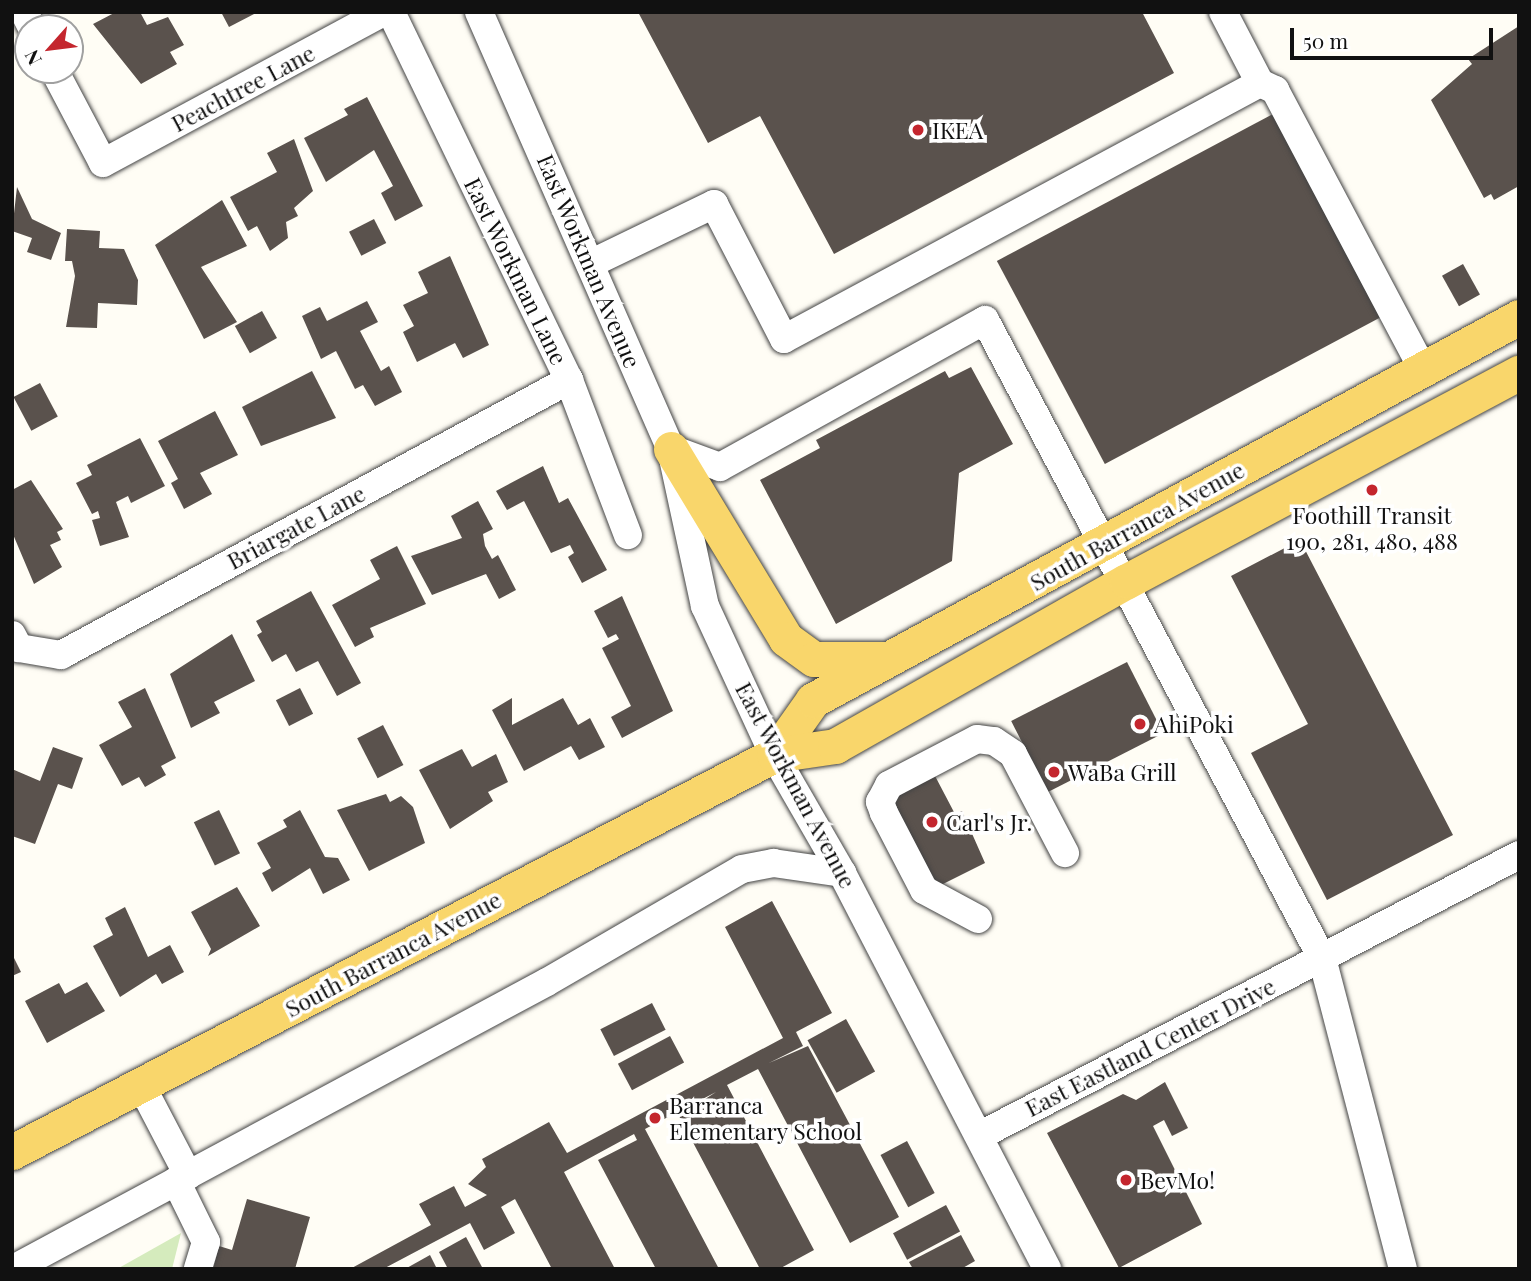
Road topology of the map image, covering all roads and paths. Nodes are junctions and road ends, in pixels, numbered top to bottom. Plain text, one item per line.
1 (384, 12) edge
2 (391, 12) edge
3 (479, 12) edge
4 (1223, 12) edge
5 (1260, 83) junction
6 (61, 84) edge
7 (590, 264) junction
8 (1517, 328) edge
9 (1423, 370) junction
10 (1519, 373) edge
11 (569, 380) junction
12 (1418, 427) junction
13 (671, 449) junction
14 (628, 535) dead end
15 (1107, 542) junction
16 (1127, 581) junction
17 (16, 642) edge
18 (892, 659) junction
19 (774, 755) junction
20 (1065, 853) dead end
21 (1519, 855) edge
22 (842, 873) junction
23 (978, 919) dead end
24 (1322, 958) junction
25 (141, 1085) junction
26 (979, 1136) junction
27 (12, 1152) edge
28 (182, 1178) junction
29 (13, 1269) edge
30 (198, 1269) edge
31 (1048, 1269) edge
32 (1403, 1269) edge

1 - 6 street, Peachtree Lane
2 - 11 street, East Workman Lane
3 - 7 street, East Workman Avenue
4 - 5 street
5 - 7 street
5 - 9 street
7 - 13 street, East Workman Avenue
8 - 9 main road, South Barranca Avenue
8 - 12 main road
9 - 15 main road, South Barranca Avenue
10 - 12 main road, South Barranca Avenue
11 - 14 street, East Workman Lane
11 - 17 street, Briargate Lane
12 - 16 main road, South Barranca Avenue
13 - 15 street
13 - 18 main road
13 - 19 street, East Workman Avenue
15 - 16 street
15 - 18 main road, South Barranca Avenue
16 - 19 main road, South Barranca Avenue
16 - 24 street
18 - 19 main road, South Barranca Avenue
19 - 22 street, East Workman Avenue
19 - 25 main road, South Barranca Avenue
20 - 23 street
21 - 24 street, East Eastland Center Drive
22 - 26 street, East Workman Avenue
22 - 28 street
24 - 26 street, East Eastland Center Drive
24 - 32 street
25 - 27 main road, South Barranca Avenue
25 - 28 street
26 - 31 street, East Workman Avenue
28 - 29 street
28 - 30 street

